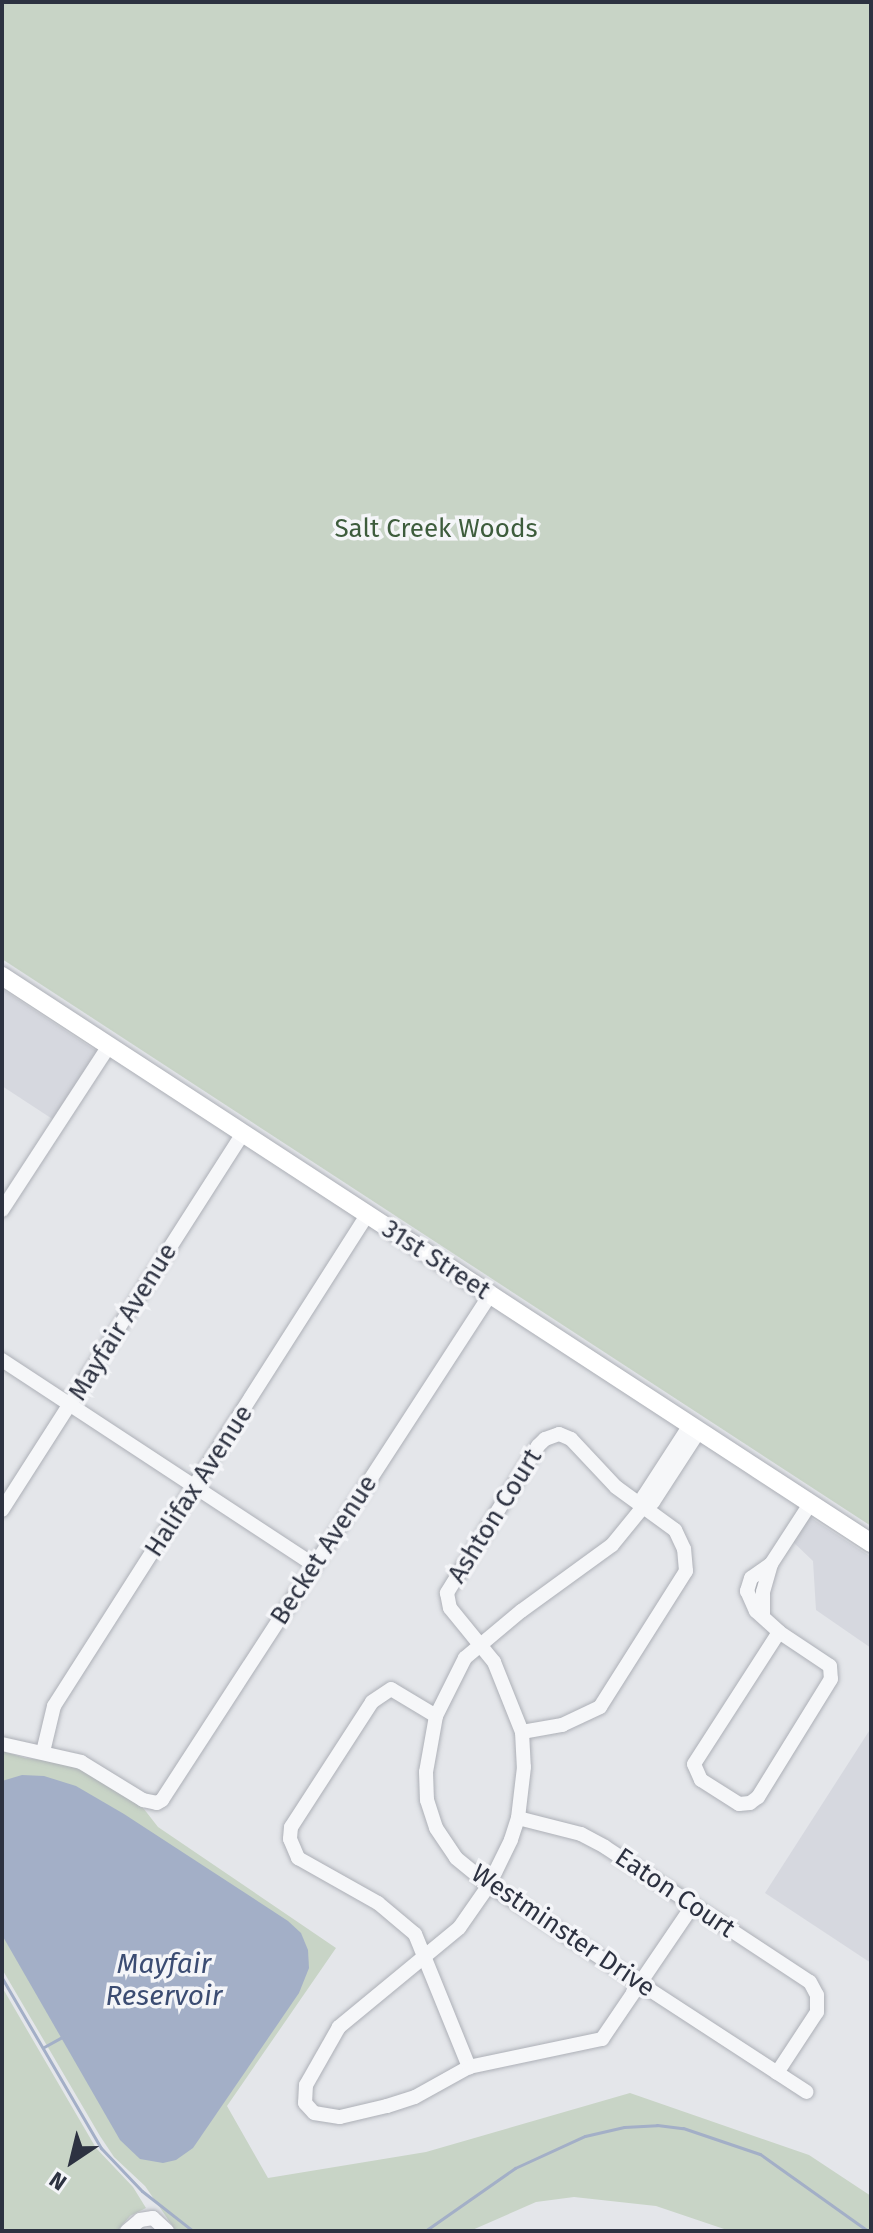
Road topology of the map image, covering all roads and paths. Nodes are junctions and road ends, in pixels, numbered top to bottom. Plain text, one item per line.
1 (2, 976) edge
2 (109, 1046) junction
3 (243, 1133) junction
4 (2, 1210) edge
5 (367, 1215) junction
6 (490, 1295) junction
7 (2, 1360) edge
8 (70, 1405) junction
9 (695, 1428) junction
10 (196, 1487) junction
11 (810, 1504) junction
12 (643, 1507) junction
13 (2, 1510) edge
14 (871, 1543) edge
15 (314, 1565) junction
16 (779, 1632) junction
17 (481, 1643) junction
18 (436, 1716) junction
19 (522, 1732) junction
20 (2, 1744) edge
21 (43, 1752) junction
22 (518, 1818) junction
23 (489, 1885) junction
24 (693, 1905) junction
25 (426, 1956) junction
26 (641, 1983) junction
27 (469, 2067) junction
28 (777, 2073) junction
29 (806, 2092) dead end
30 (162, 2225) edge
31 (127, 2231) edge

1 - 2 main road, 31st Street
2 - 3 main road, 31st Street
2 - 4 street
3 - 5 main road, 31st Street
3 - 8 street, Mayfair Avenue
5 - 6 main road, 31st Street
5 - 10 street, Halifax Avenue
6 - 9 main road, 31st Street
6 - 15 street, Becket Avenue
7 - 8 street
8 - 10 street
8 - 13 street, Mayfair Avenue
9 - 11 main road, 31st Street
9 - 12 street, Westminster Drive
10 - 15 street
10 - 21 street, Halifax Avenue
11 - 14 main road, 31st Street
11 - 16 street
12 - 17 street, Westminster Drive
12 - 17 street, Ashton Court
12 - 19 street
15 - 21 street, Becket Avenue
16 - 16 street
17 - 18 street, Westminster Drive
17 - 19 street, Ashton Court
18 - 23 street, Westminster Drive
18 - 25 street
19 - 22 street, Ashton Court
20 - 21 street
22 - 23 street, Ashton Court
22 - 24 street, Eaton Court
23 - 25 street, Ashton Court
23 - 26 street, Westminster Drive
24 - 26 street
24 - 28 street, Eaton Court
25 - 27 street
25 - 27 street, Ashton Court
26 - 27 street
26 - 28 street, Westminster Drive
28 - 29 street, Westminster Drive
30 - 31 street

